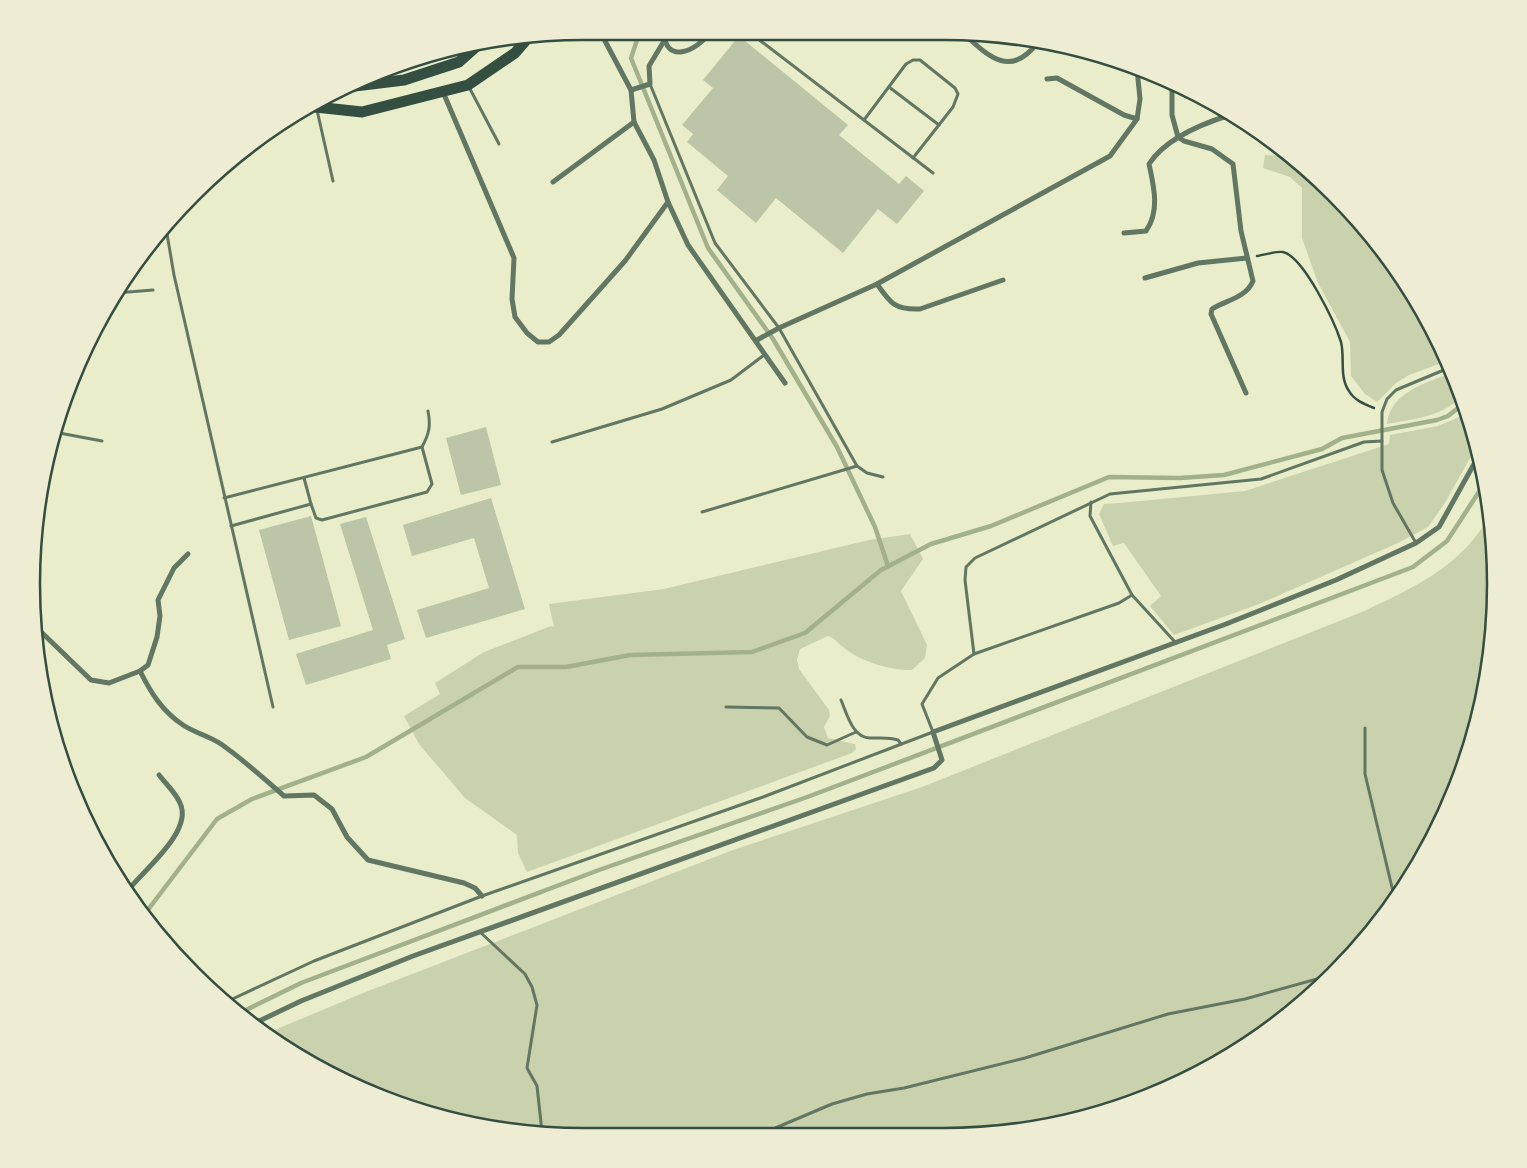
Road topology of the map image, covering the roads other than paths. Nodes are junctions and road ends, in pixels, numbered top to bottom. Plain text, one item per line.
1 (605, 40) edge
2 (705, 40) edge
3 (759, 40) edge
4 (664, 41) joint
5 (972, 41) edge
6 (523, 44) edge
7 (1032, 48) edge
8 (470, 52) edge
9 (1138, 76) edge
10 (1047, 79) dead end
11 (369, 84) edge
12 (468, 85) junction
13 (648, 85) junction
14 (889, 87) junction
15 (634, 89) junction
16 (1172, 91) edge
17 (443, 92) junction
18 (321, 108) edge
19 (313, 112) edge
20 (1223, 118) edge
21 (1137, 119) junction
22 (864, 120) junction
23 (634, 122) junction
24 (939, 125) junction
25 (1178, 136) junction
26 (499, 144) dead end
27 (913, 158) junction
28 (933, 173) dead end
29 (333, 181) dead end
30 (553, 182) dead end
31 (668, 202) junction
32 (1124, 233) dead end
33 (167, 235) edge
34 (1247, 258) junction
35 (1145, 278) dead end
36 (1003, 280) dead end
37 (877, 284) junction
38 (153, 290) dead end
39 (126, 292) edge
40 (776, 329) junction
41 (759, 339) junction
42 (765, 354) junction
43 (1443, 370) edge
44 (785, 383) dead end
45 (1246, 393) dead end
46 (428, 412) dead end
47 (62, 433) edge
48 (102, 441) dead end
49 (1382, 441) junction
50 (552, 442) dead end
51 (422, 447) junction
52 (1474, 465) edge
53 (857, 466) junction
54 (883, 477) dead end
55 (304, 478) junction
56 (224, 498) junction
57 (1091, 502) junction
58 (311, 504) junction
59 (702, 512) dead end
60 (231, 526) junction
61 (1416, 543) junction
62 (188, 554) dead end
63 (1132, 594) junction
64 (43, 633) edge
65 (1176, 643) junction
66 (974, 654) junction
67 (140, 671) junction
68 (841, 700) dead end
69 (273, 707) dead end
70 (726, 707) dead end
71 (1365, 728) dead end
72 (856, 732) junction
73 (934, 735) junction
74 (901, 744) junction
75 (159, 775) dead end
76 (132, 886) edge
77 (1393, 890) edge
78 (482, 896) junction
79 (479, 932) junction
80 (1317, 979) edge
81 (232, 999) edge
82 (260, 1021) edge
83 (541, 1126) edge
84 (775, 1128) edge

1 - 15 street
2 - 4 street
3 - 22 lane
4 - 13 street
5 - 7 street
6 - 12 highway
8 - 11 highway
9 - 21 street
10 - 21 street
12 - 17 highway
12 - 26 lane
13 - 15 street
13 - 40 lane
14 - 22 lane
14 - 24 lane
14 - 24 lane
15 - 23 street
16 - 25 street
17 - 18 highway
17 - 31 street
19 - 29 lane
20 - 25 street
21 - 37 street
22 - 27 lane
23 - 30 street
23 - 31 street
24 - 27 lane
25 - 32 street
25 - 34 street
27 - 28 lane
31 - 41 street
33 - 56 lane
34 - 35 street
34 - 45 street
36 - 37 street
37 - 40 street
38 - 39 lane
40 - 41 street
40 - 53 lane
41 - 42 street
42 - 44 street
42 - 50 lane
43 - 49 lane
46 - 51 lane
47 - 48 lane
49 - 57 lane
49 - 61 lane
51 - 55 lane
51 - 58 lane
52 - 61 street
53 - 54 lane
53 - 59 lane
55 - 56 lane
55 - 58 lane
56 - 60 lane
57 - 63 lane
57 - 66 lane
58 - 60 lane
60 - 69 lane
61 - 65 street
62 - 67 street
63 - 65 lane
63 - 66 lane
64 - 67 street
65 - 73 street
66 - 73 lane
67 - 78 street
68 - 72 lane
70 - 72 lane
71 - 77 lane
72 - 74 lane
73 - 74 lane
73 - 79 street
74 - 78 lane
75 - 76 street
78 - 81 lane
79 - 82 street
79 - 83 lane
80 - 84 lane

